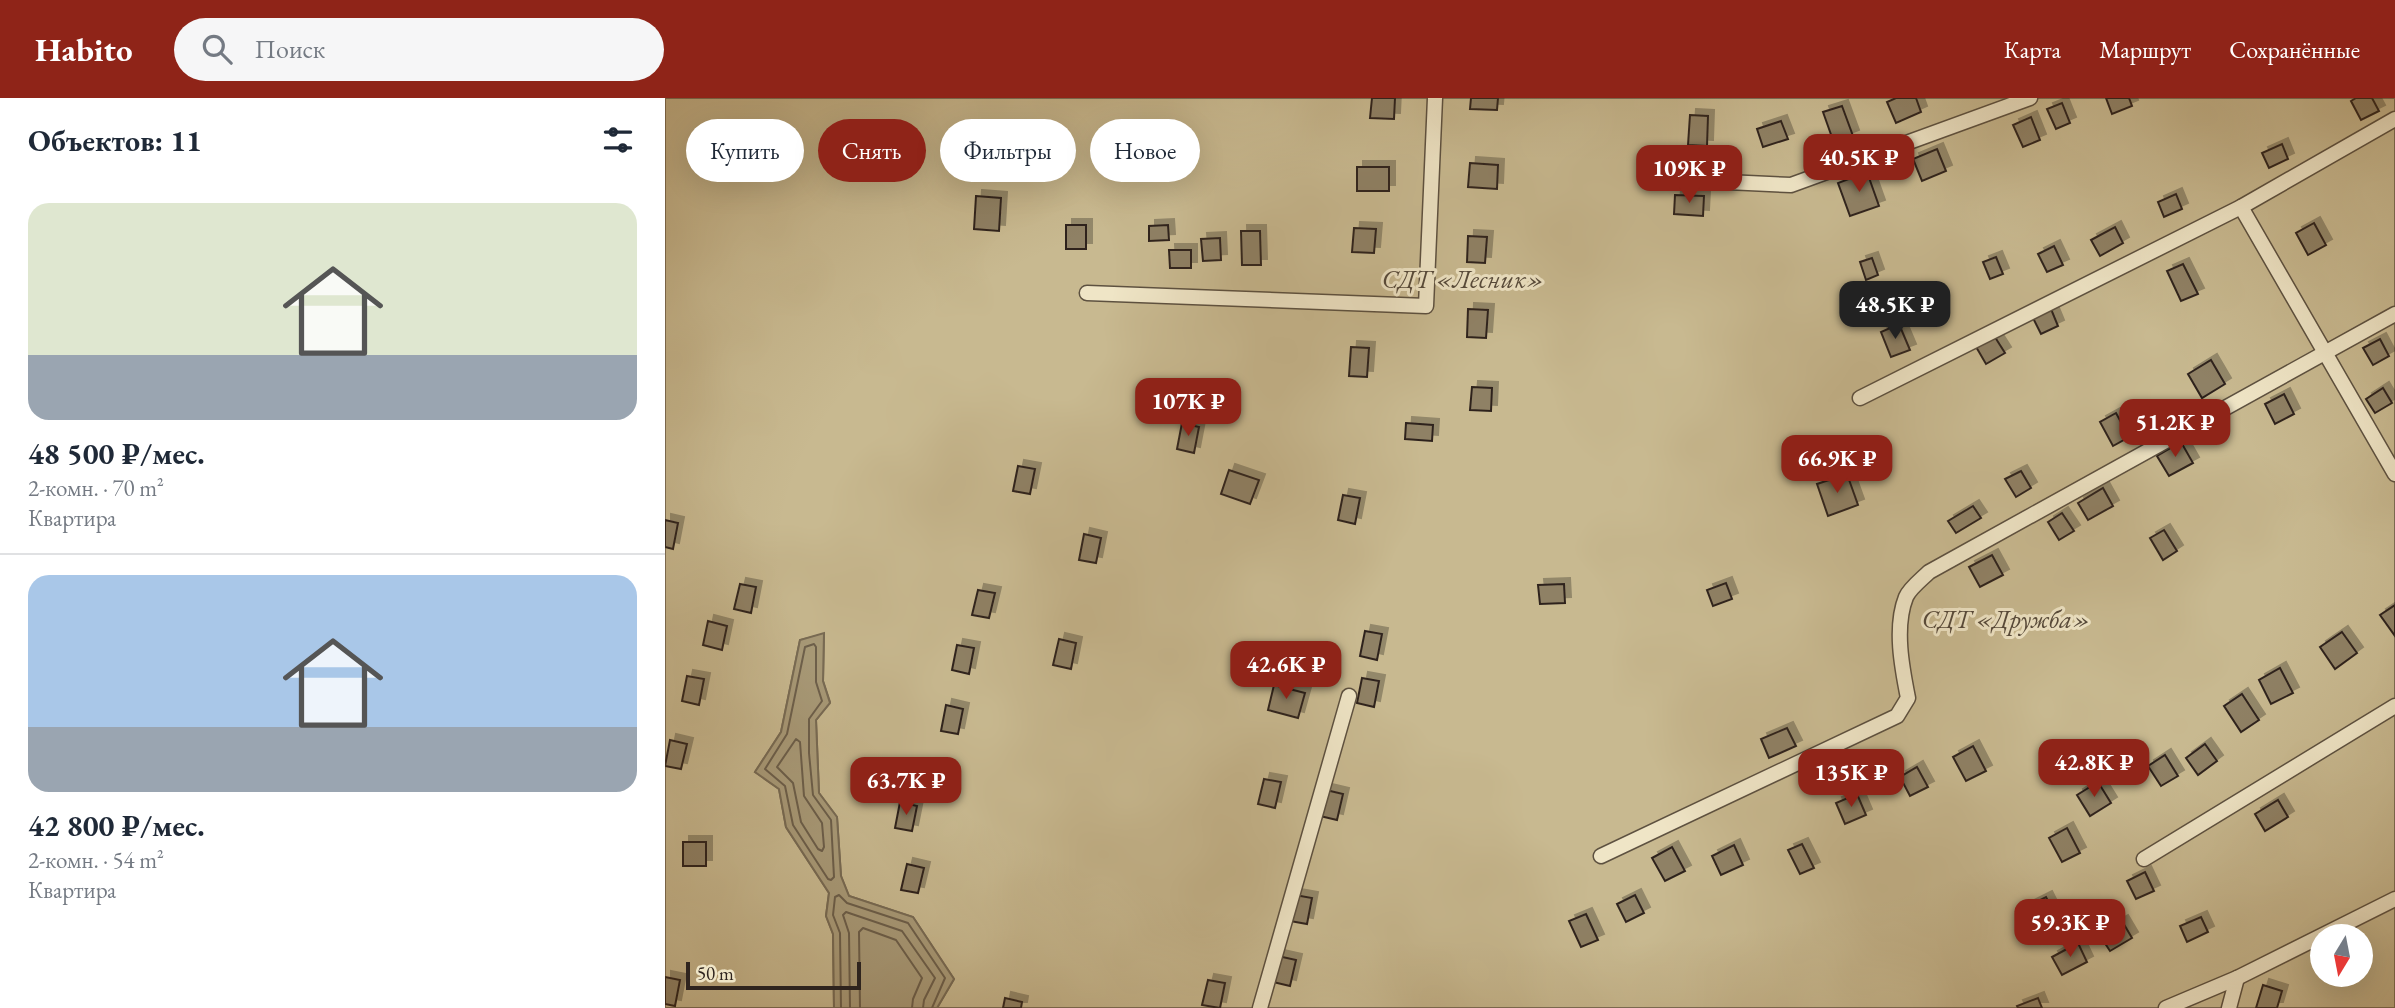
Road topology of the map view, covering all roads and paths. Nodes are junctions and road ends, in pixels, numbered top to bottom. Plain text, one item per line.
1 (1435, 98) edge
2 (2030, 98) edge
3 (2395, 119) edge
4 (1684, 180) dead end
5 (2241, 207) junction
6 (1087, 293) dead end
7 (2395, 314) edge
8 (2326, 354) junction
9 (1860, 398) dead end
10 (2395, 474) edge
11 (1349, 696) dead end
12 (2395, 706) edge
13 (1601, 856) dead end
14 (2144, 859) dead end
15 (2395, 899) edge
16 (2237, 978) junction
17 (1260, 1008) edge
18 (2166, 1008) edge
19 (2229, 1008) edge

1 - 6 lane
2 - 4 lane
3 - 5 lane
5 - 8 lane
5 - 9 lane
7 - 8 lane
8 - 10 lane
8 - 13 lane
11 - 17 lane
12 - 14 lane
15 - 16 lane
16 - 18 lane
16 - 19 lane

